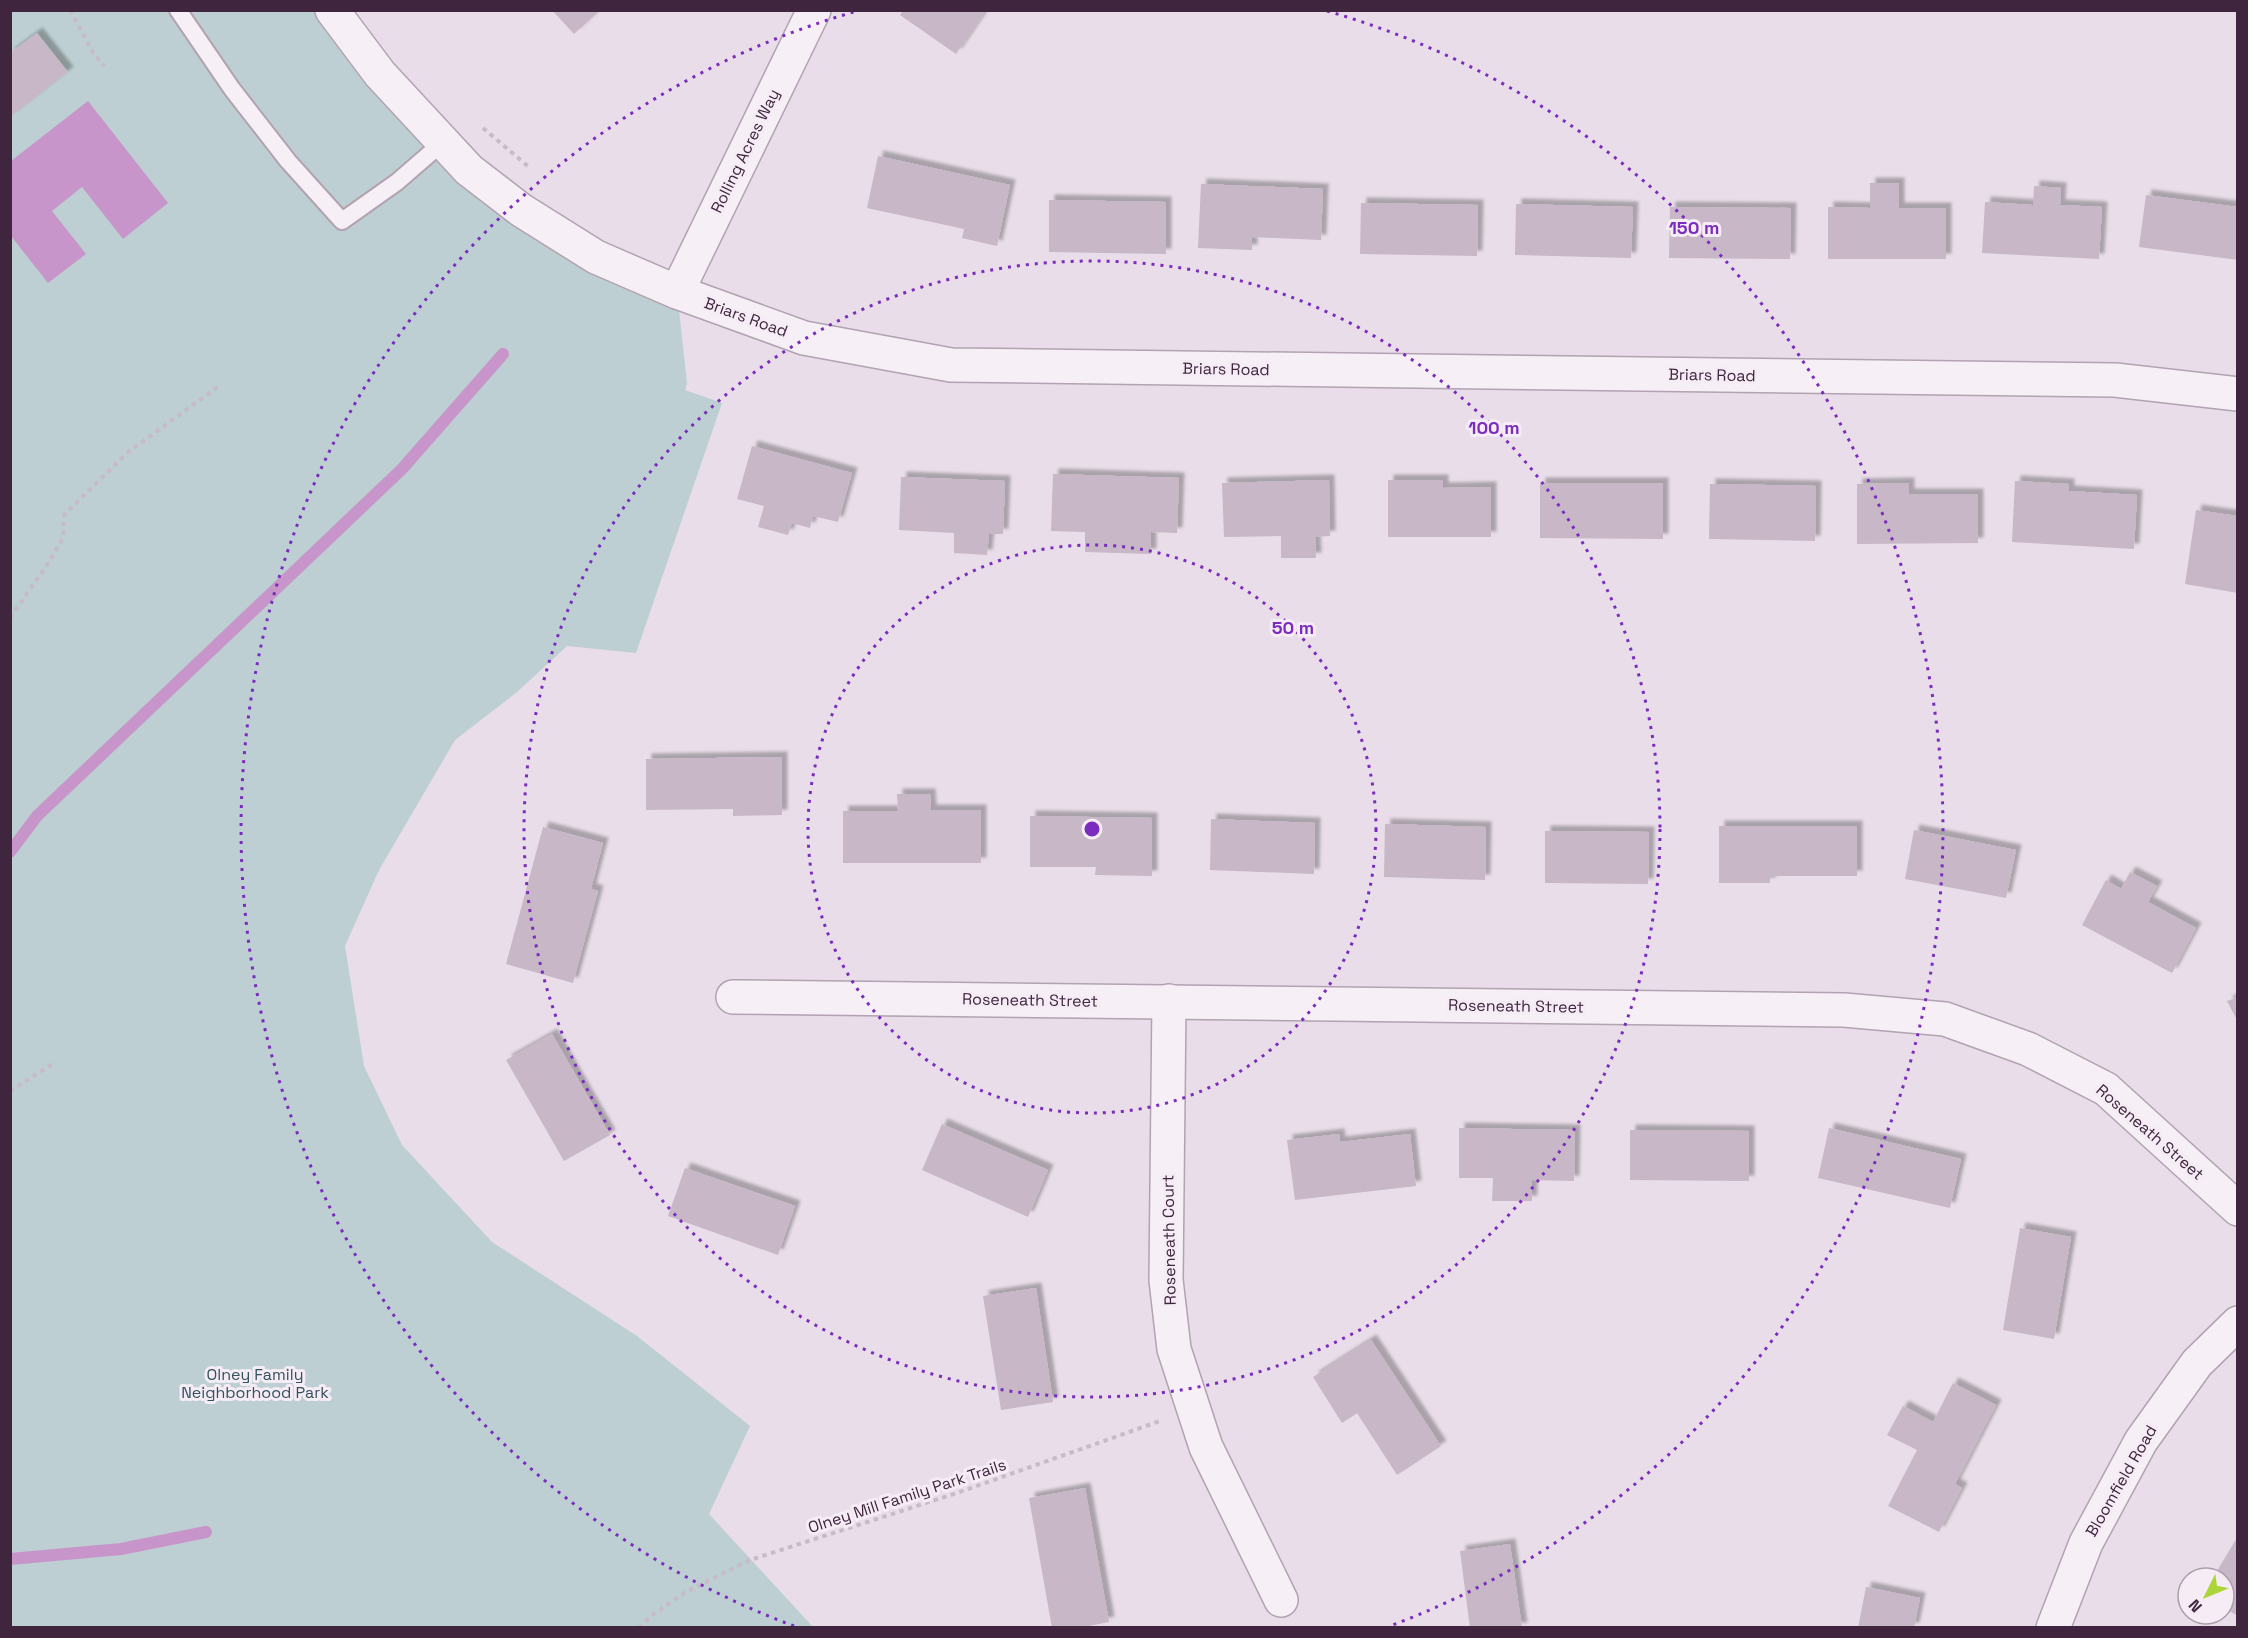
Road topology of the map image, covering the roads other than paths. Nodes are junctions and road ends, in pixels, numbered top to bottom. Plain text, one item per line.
1 (178, 10) edge
2 (333, 10) edge
3 (814, 10) edge
4 (442, 143) junction
5 (677, 292) junction
6 (2238, 394) edge
7 (733, 997) dead end
8 (1169, 1001) junction
9 (2238, 1209) edge
10 (2238, 1323) edge
11 (1281, 1600) dead end
12 (2054, 1628) edge

1 - 4 lane
2 - 4 street, Briars Road
3 - 5 street, Rolling Acres Way
4 - 5 street, Briars Road
5 - 6 street, Briars Road
7 - 8 street, Roseneath Street
8 - 9 street, Roseneath Street
8 - 11 street, Roseneath Court
10 - 12 street, Bloomfield Road

